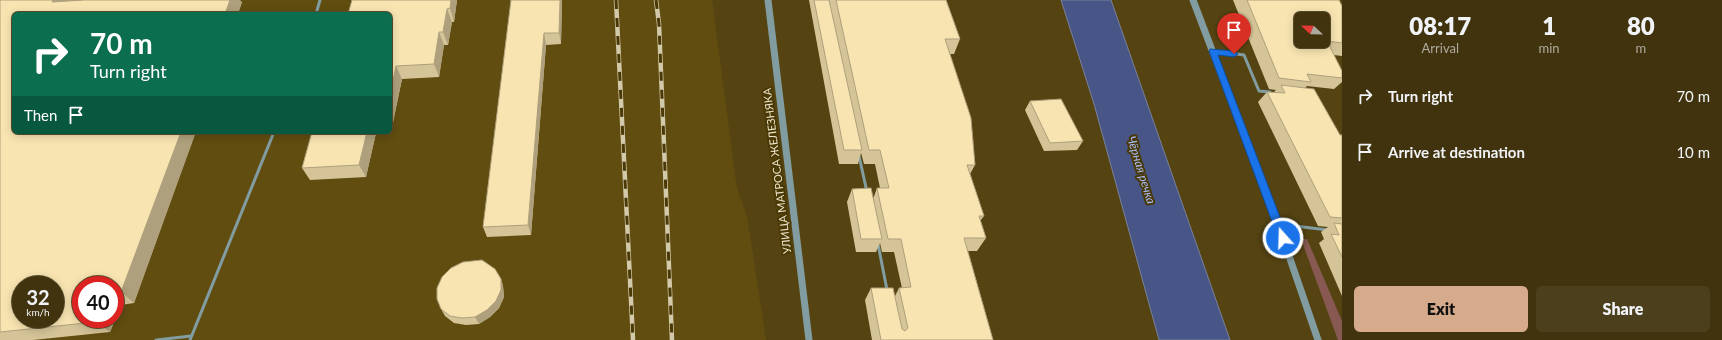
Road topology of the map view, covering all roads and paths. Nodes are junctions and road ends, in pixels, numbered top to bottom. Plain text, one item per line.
1 (320, 0) edge
2 (768, 0) edge
3 (1193, 0) edge
4 (317, 12) edge
5 (1213, 51) junction
6 (1272, 93) edge
7 (273, 134) edge
8 (859, 154) edge
9 (867, 193) edge
10 (1278, 224) junction
11 (1335, 231) edge
12 (877, 240) edge
13 (888, 294) edge
14 (190, 338) edge
15 (156, 340) edge
16 (809, 340) edge
17 (1318, 340) edge

1 - 4 lane
2 - 16 street, УЛИЦА МАТРОСА ЖЕЛЕЗНЯКА
3 - 5 street
5 - 6 lane
5 - 10 street
7 - 14 lane
8 - 9 lane
10 - 11 lane
10 - 17 street
12 - 13 lane
14 - 15 lane

